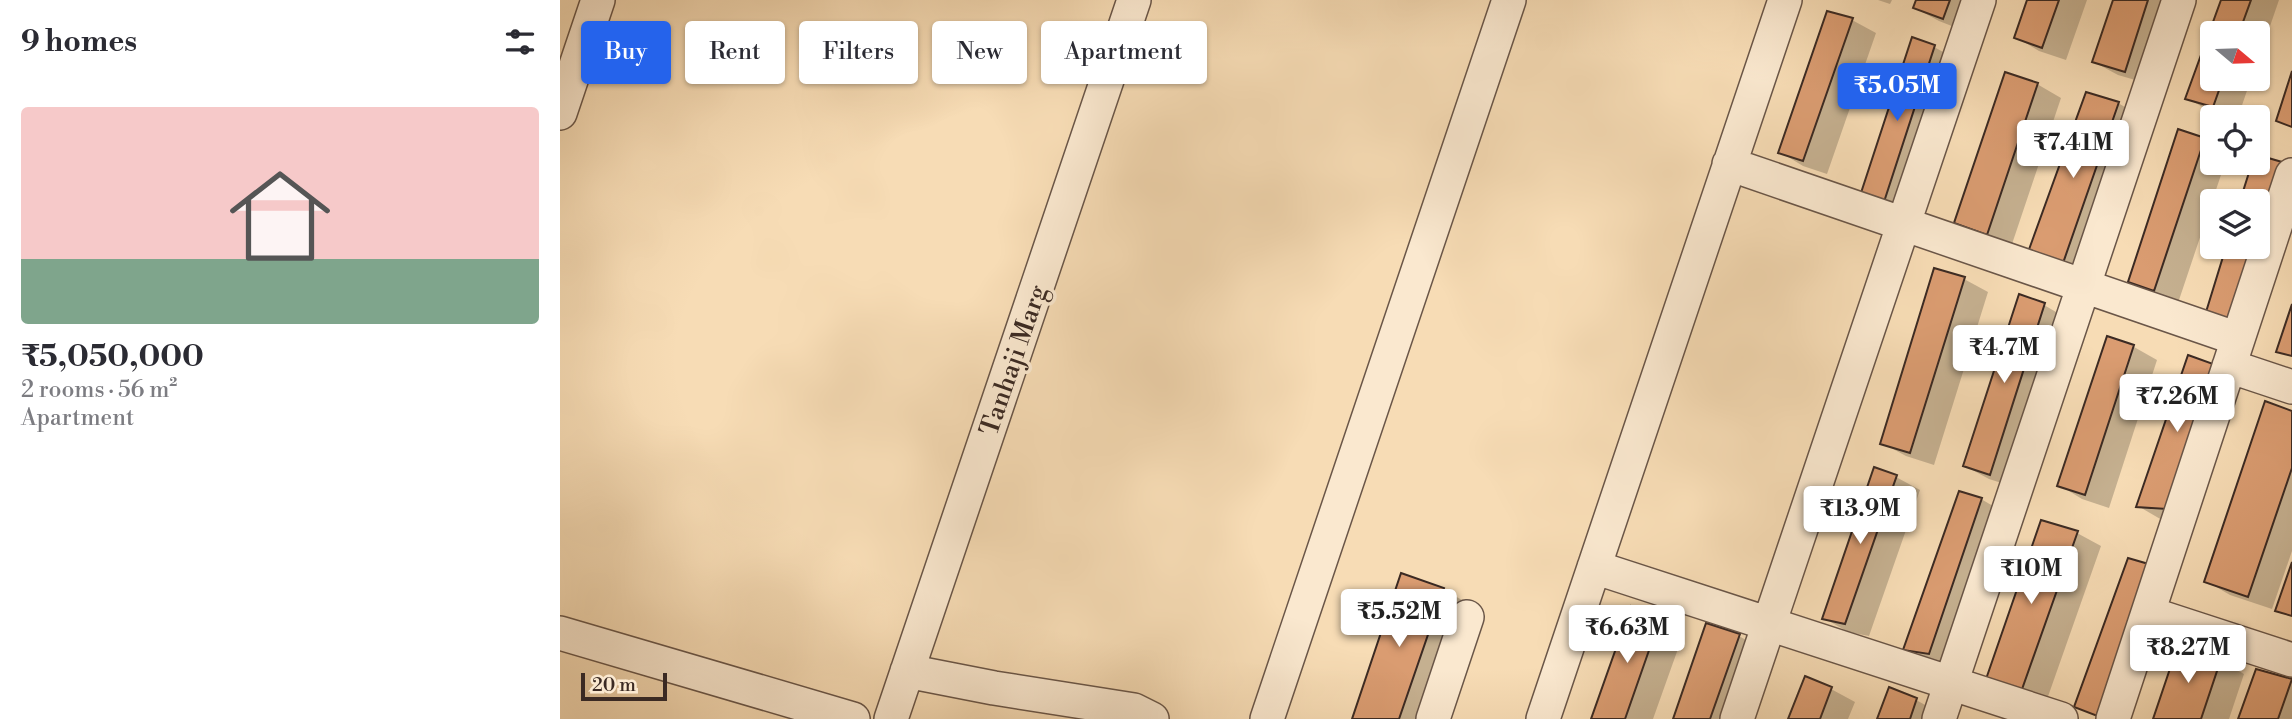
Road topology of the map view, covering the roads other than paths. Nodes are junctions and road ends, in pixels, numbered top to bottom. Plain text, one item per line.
1 (598, 0) edge
2 (1134, 0) edge
3 (1508, 0) edge
4 (1785, 0) edge
5 (1979, 0) edge
6 (2179, 0) edge
7 (560, 113) edge
8 (1729, 164) junction
9 (2292, 175) edge
10 (1903, 224) junction
11 (2082, 286) junction
12 (2234, 352) junction
13 (2292, 387) edge
14 (1594, 567) junction
15 (2148, 613) junction
16 (1467, 617) dead end
17 (1768, 625) junction
18 (560, 633) edge
19 (2292, 660) edge
20 (907, 671) junction
21 (1949, 683) junction
22 (853, 719) edge
23 (891, 719) edge
24 (1152, 719) edge
25 (1267, 719) edge
26 (1433, 719) edge
27 (1543, 719) edge
28 (1737, 719) edge
29 (1939, 719) edge
30 (2061, 719) edge
31 (2113, 719) edge

1 - 7 street
2 - 20 street, Tanhaji Marg
3 - 25 street
4 - 8 street
5 - 10 street
6 - 11 street
8 - 10 street
8 - 14 street
9 - 12 street
10 - 11 street
10 - 17 street
11 - 12 street
11 - 21 street
12 - 13 street
12 - 15 street
14 - 17 street
14 - 27 street
15 - 19 street
15 - 31 street
16 - 26 street
17 - 21 street
17 - 28 street
18 - 22 street
20 - 23 street, Tanhaji Marg
20 - 24 street
21 - 29 street
21 - 30 street

